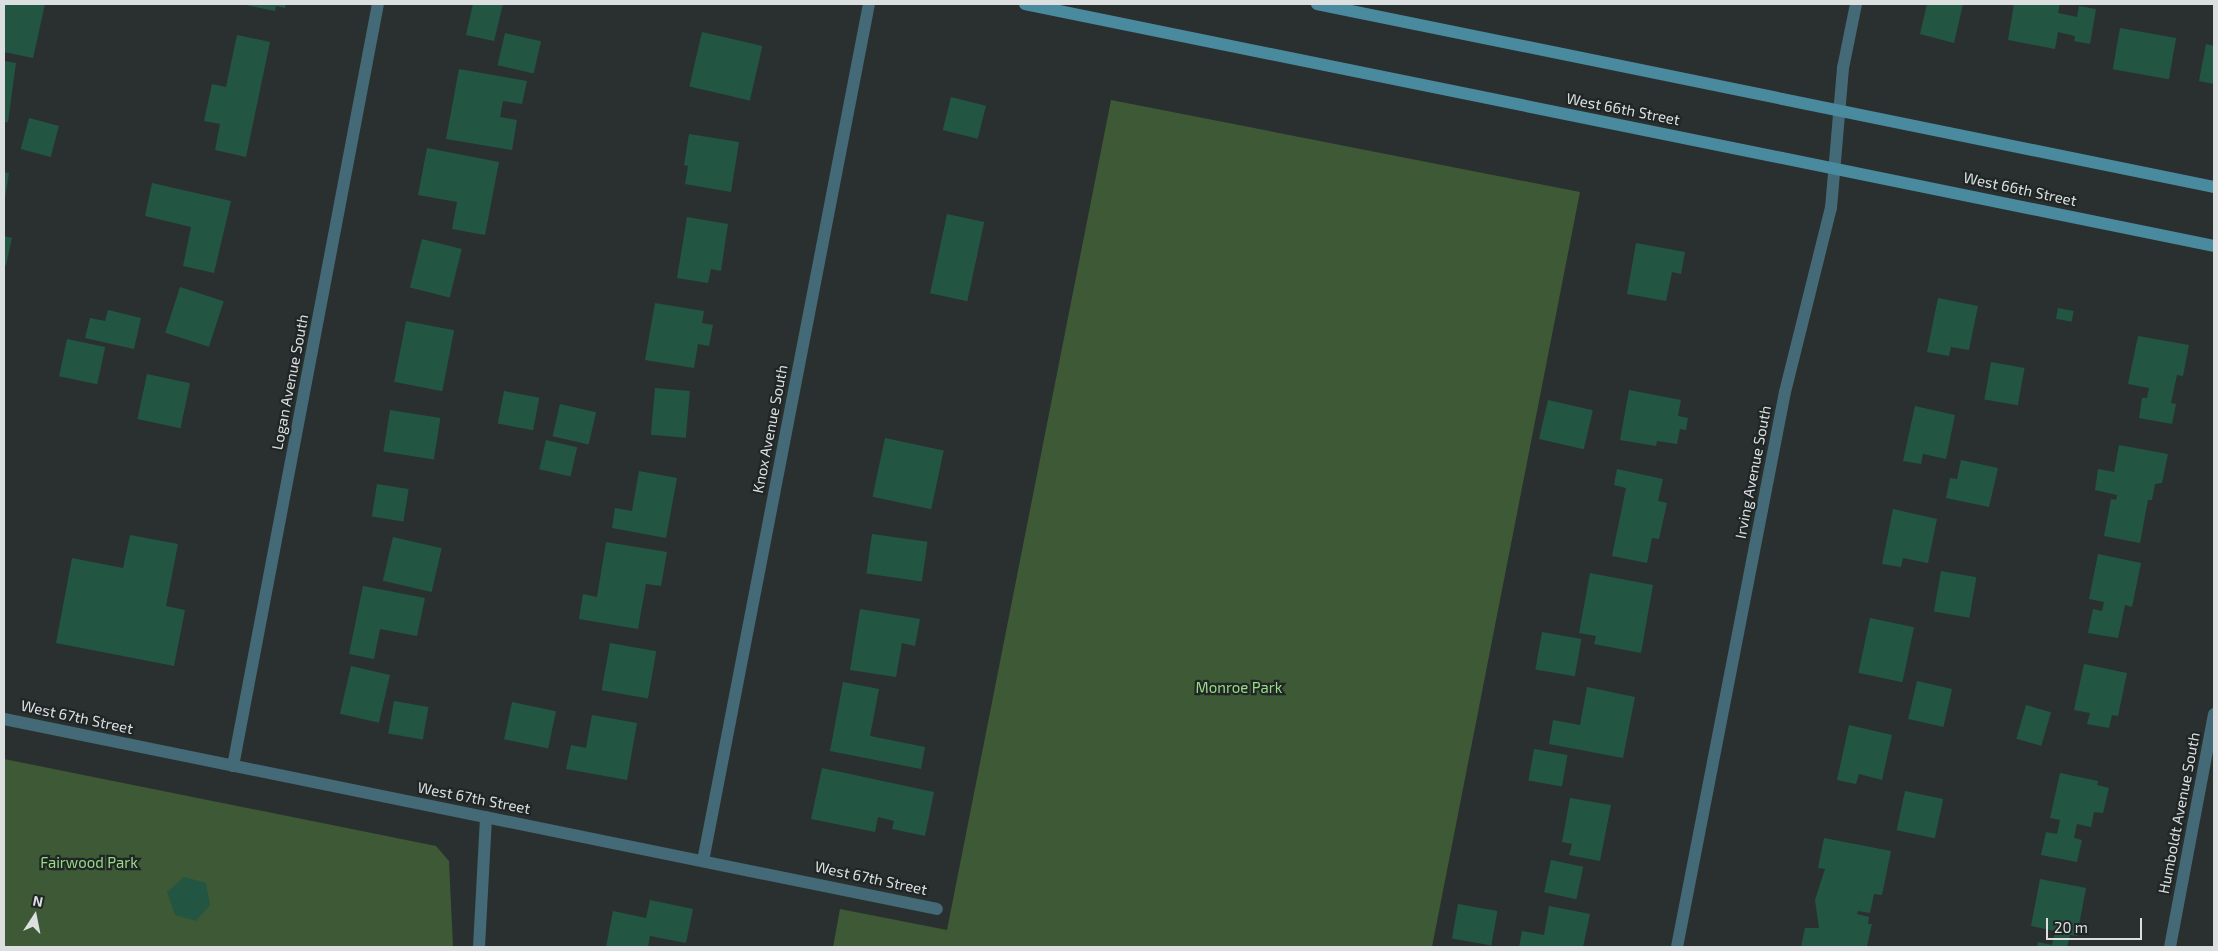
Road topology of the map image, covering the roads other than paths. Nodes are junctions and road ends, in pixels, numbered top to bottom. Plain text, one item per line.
1 (378, 4) edge
2 (869, 4) edge
3 (1025, 4) edge
4 (1317, 4) edge
5 (1856, 4) edge
6 (1363, 8) edge
7 (1840, 109) junction
8 (1834, 168) junction
9 (2214, 187) edge
10 (2214, 246) edge
11 (2214, 714) edge
12 (4, 719) edge
13 (233, 766) junction
14 (486, 817) junction
15 (703, 861) junction
16 (937, 909) dead end
17 (479, 947) edge
18 (1677, 947) edge
19 (2170, 947) edge

1 - 13 street, Logan Avenue South
2 - 15 street, Knox Avenue South
3 - 8 main road, West 66th Street
4 - 6 main road
5 - 7 street, Irving Avenue South
6 - 7 main road
7 - 8 street, Irving Avenue South
7 - 9 main road
8 - 10 main road, West 66th Street
8 - 18 street, Irving Avenue South
11 - 19 street, Humboldt Avenue South
12 - 13 street, West 67th Street
13 - 14 street, West 67th Street
14 - 15 street, West 67th Street
14 - 17 street
15 - 16 street, West 67th Street

